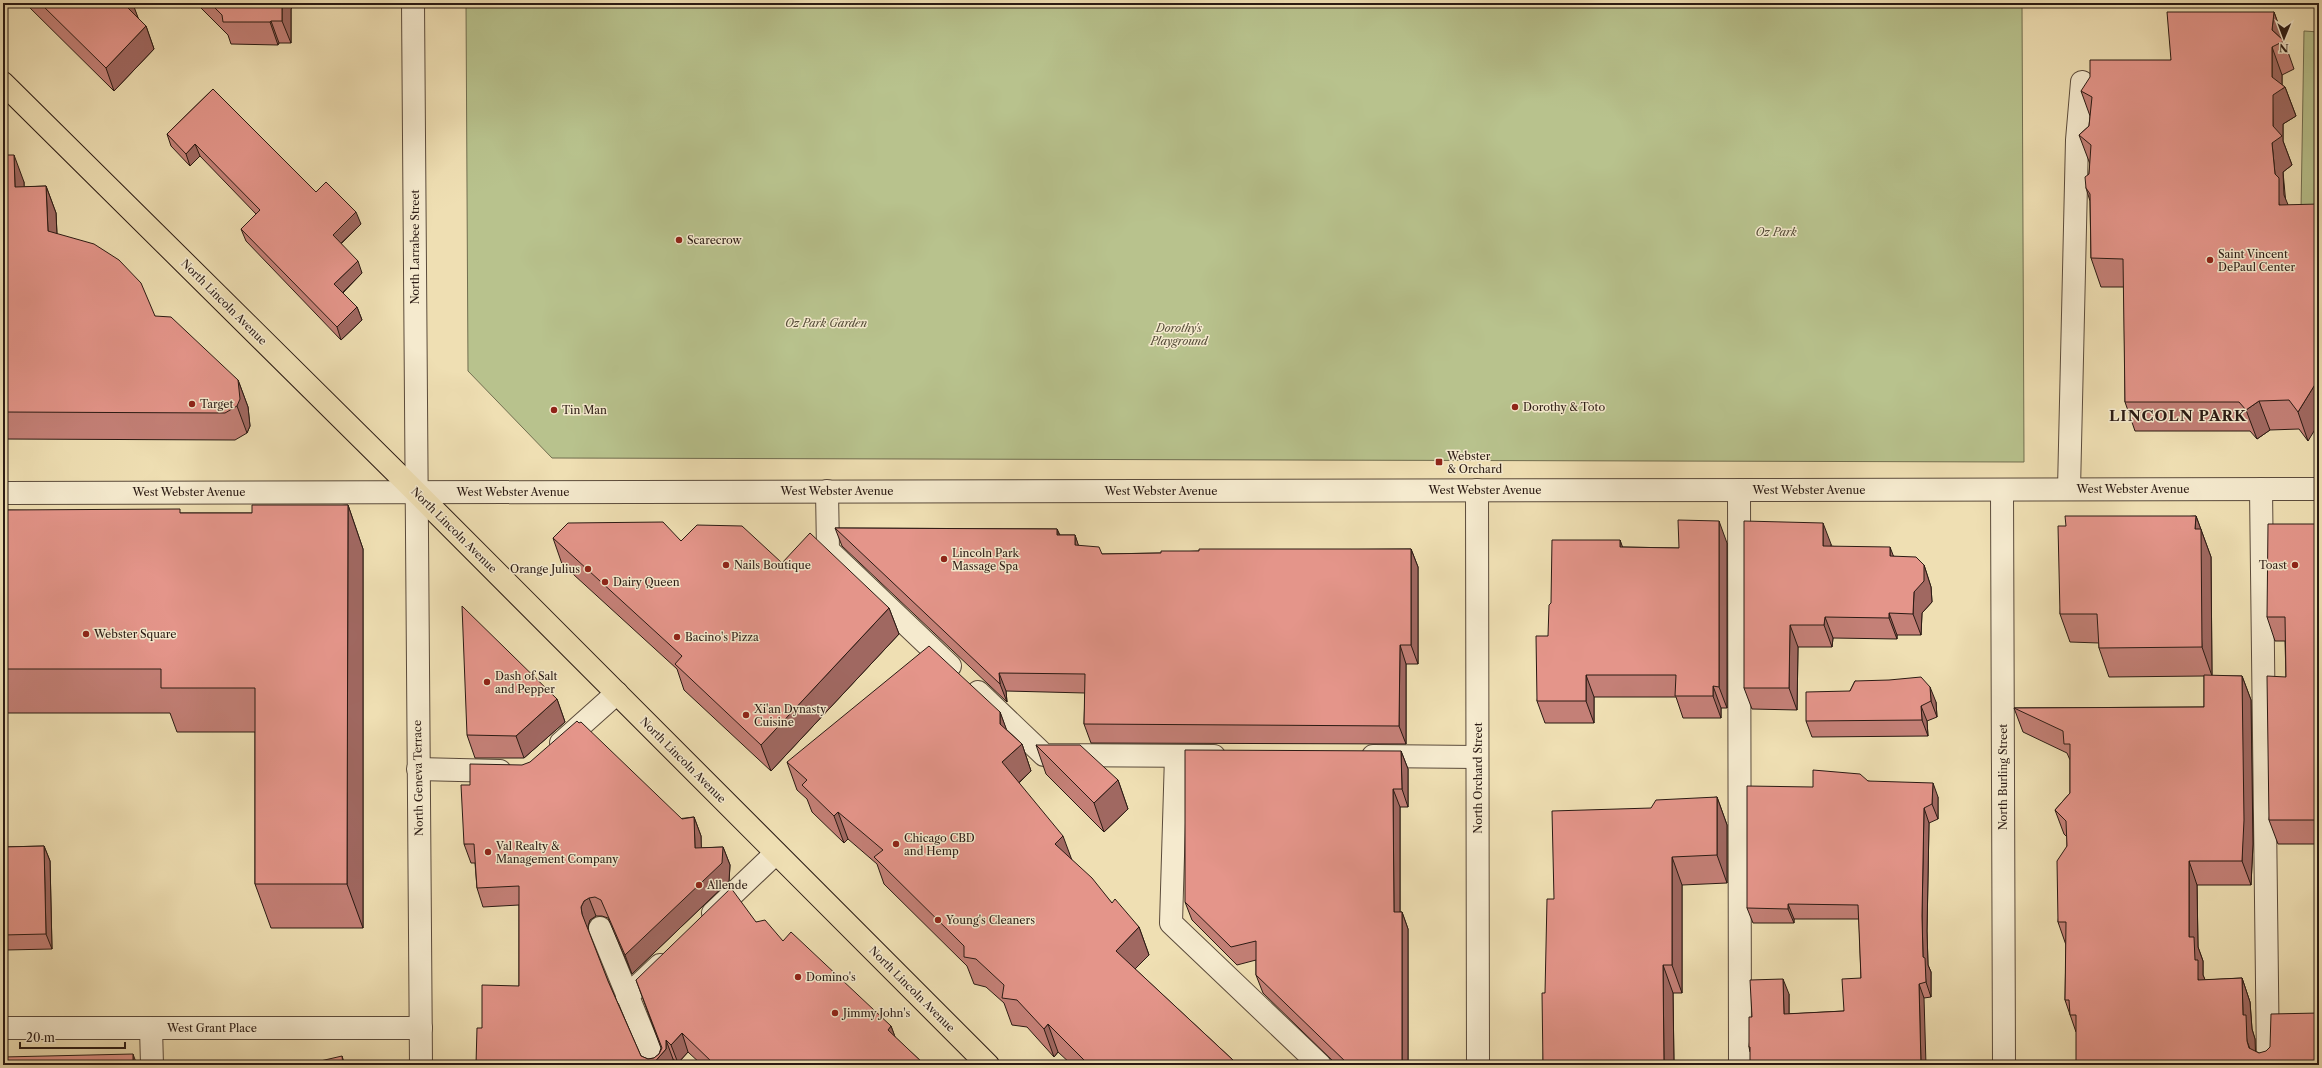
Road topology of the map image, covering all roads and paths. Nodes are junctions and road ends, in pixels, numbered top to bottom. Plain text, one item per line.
1 (413, 3) edge
2 (2082, 82) dead end
3 (3, 83) edge
4 (2069, 489) junction
5 (2261, 489) junction
6 (2319, 489) edge
7 (1477, 490) junction
8 (1739, 490) junction
9 (2002, 490) junction
10 (827, 491) junction
11 (416, 492) junction
12 (3, 493) edge
13 (617, 693) junction
14 (547, 755) edge
15 (1176, 756) junction
16 (1231, 756) edge
17 (1356, 756) edge
18 (1478, 756) junction
19 (418, 769) junction
20 (521, 771) edge
21 (776, 853) junction
22 (700, 926) edge
23 (600, 928) dead end
24 (672, 953) edge
25 (628, 996) junction
26 (3, 1028) edge
27 (151, 1028) junction
28 (421, 1028) junction
29 (152, 1065) edge
30 (421, 1065) edge
31 (656, 1065) edge
32 (988, 1065) edge
33 (1320, 1065) edge
34 (1478, 1065) edge
35 (1740, 1065) edge
36 (2004, 1065) edge
37 (2268, 1065) edge

1 - 11 street, North Larrabee Street
2 - 4 street
3 - 11 main road, North Lincoln Avenue
4 - 5 street, West Webster Avenue
4 - 9 street, West Webster Avenue
5 - 6 street, West Webster Avenue
5 - 37 street
7 - 8 street, West Webster Avenue
7 - 10 street, West Webster Avenue
7 - 18 street, North Orchard Street
8 - 9 street, West Webster Avenue
8 - 35 street
9 - 36 street, North Burling Street
10 - 11 street, West Webster Avenue
10 - 15 street
11 - 12 street, West Webster Avenue
11 - 13 main road, North Lincoln Avenue
11 - 19 street, North Geneva Terrace
13 - 14 street
13 - 21 main road, North Lincoln Avenue
15 - 16 street
15 - 33 street
17 - 18 street
18 - 34 street, North Orchard Street
19 - 20 street
19 - 28 street, North Geneva Terrace
21 - 22 street
21 - 32 main road, North Lincoln Avenue
23 - 25 street
24 - 25 street
25 - 31 street
26 - 27 street, West Grant Place
27 - 28 street, West Grant Place
27 - 29 street
28 - 30 street, North Geneva Terrace

